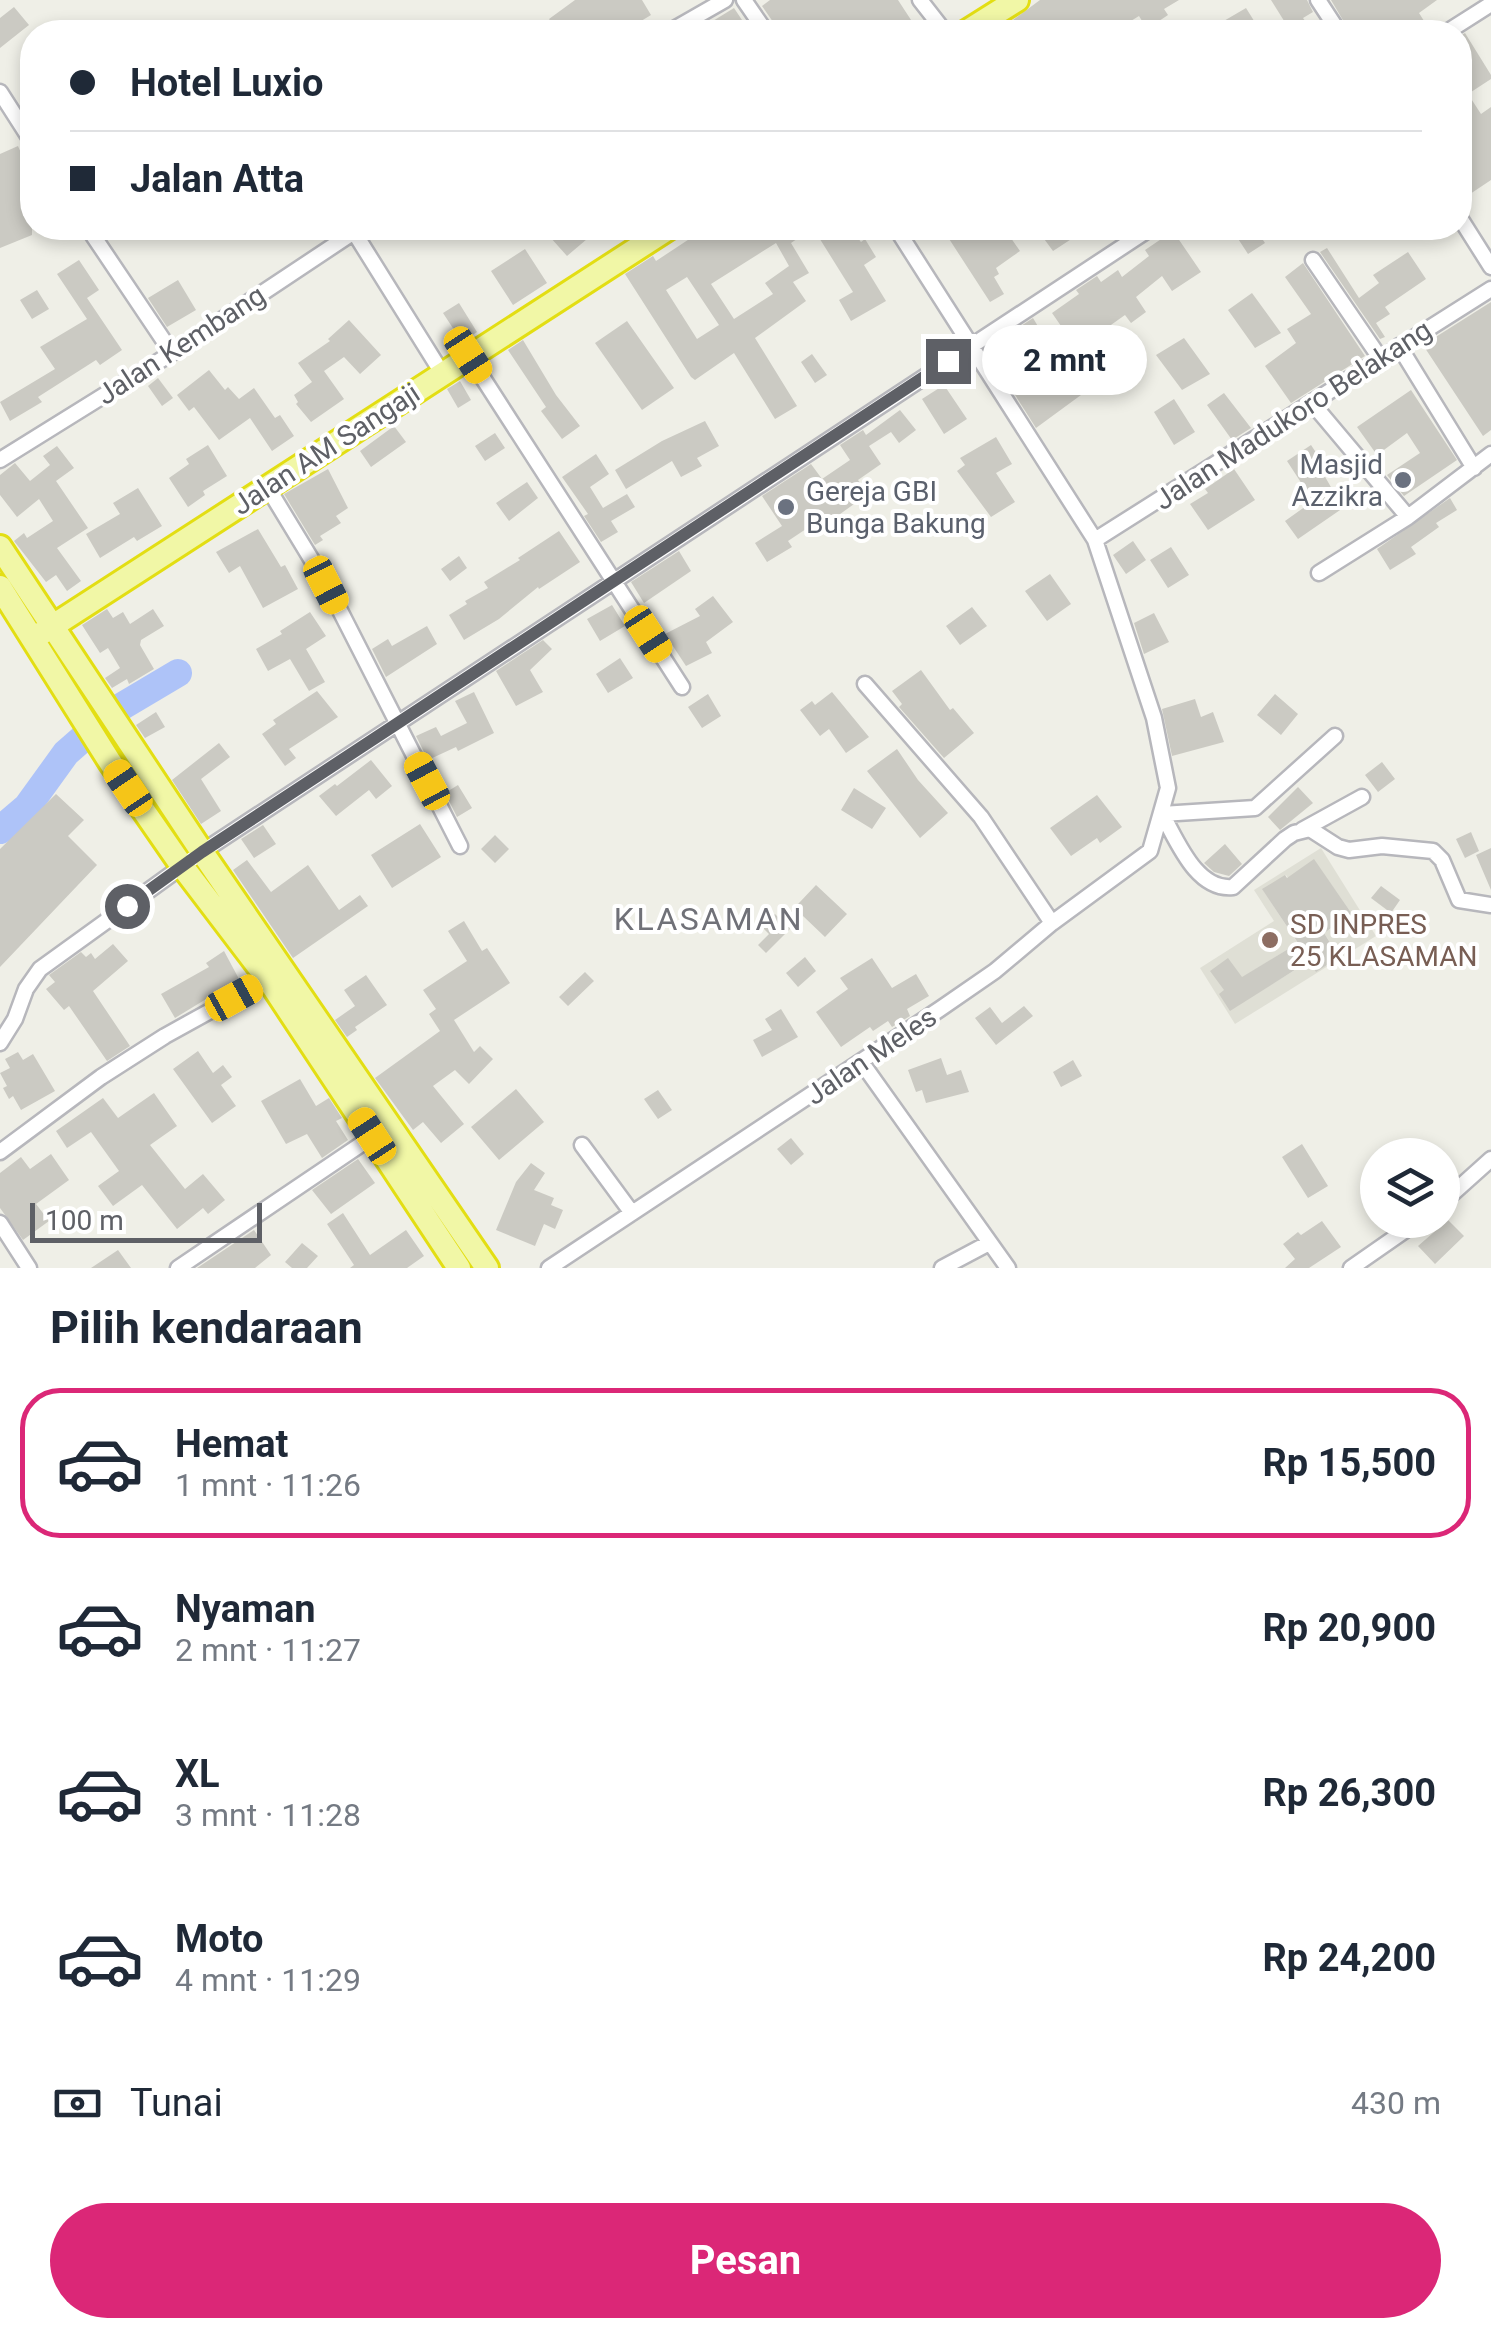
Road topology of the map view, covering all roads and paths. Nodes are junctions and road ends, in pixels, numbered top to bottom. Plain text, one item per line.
1 (725, 0) edge
2 (920, 0) edge
3 (1017, 0) edge
4 (1491, 4) edge
5 (690, 20) edge
6 (936, 20) edge
7 (985, 20) edge
8 (1466, 20) edge
9 (0, 92) edge
10 (20, 123) edge
11 (1472, 237) edge
12 (96, 240) edge
13 (342, 240) edge
14 (363, 240) edge
15 (650, 240) edge
16 (904, 240) edge
17 (1133, 240) edge
18 (1313, 260) dead end
19 (1491, 267) edge
20 (1491, 288) edge
21 (973, 345) junction
22 (1399, 346) junction
23 (172, 353) junction
24 (468, 355) junction
25 (1380, 358) junction
26 (442, 373) junction
27 (1312, 403) junction
28 (1491, 454) edge
29 (0, 460) edge
30 (1474, 468) junction
31 (268, 488) junction
32 (1408, 517) junction
33 (1095, 540) junction
34 (0, 547) edge
35 (1319, 573) dead end
36 (614, 581) junction
37 (0, 587) edge
38 (43, 632) junction
39 (866, 684) dead end
40 (682, 687) dead end
41 (397, 724) junction
42 (1335, 736) dead end
43 (1362, 797) dead end
44 (1162, 814) junction
45 (1301, 830) junction
46 (460, 846) dead end
47 (192, 859) junction
48 (1491, 904) edge
49 (1052, 923) junction
50 (268, 978) junction
51 (0, 1043) edge
52 (862, 1063) junction
53 (372, 1136) junction
54 (582, 1145) dead end
55 (0, 1152) edge
56 (1491, 1159) edge
57 (1460, 1186) edge
58 (632, 1212) junction
59 (0, 1223) edge
60 (1394, 1238) edge
61 (989, 1243) junction
62 (451, 1265) edge
63 (29, 1268) edge
64 (178, 1268) edge
65 (487, 1268) edge
66 (549, 1268) edge
67 (942, 1268) edge
68 (1008, 1268) edge
69 (1351, 1268) edge

1 - 5 street
2 - 6 street
3 - 7 highway
4 - 8 street
9 - 10 street
11 - 19 street
12 - 23 street
13 - 23 street, Jalan Kembang
14 - 26 street
15 - 24 highway, Jalan AM Sangaji
16 - 21 street
17 - 21 street
18 - 25 street
20 - 22 street, Jalan Madukoro Belakang
21 - 33 street
21 - 36 street
22 - 25 street, Jalan Madukoro Belakang
22 - 30 street
23 - 29 street, Jalan Kembang
24 - 26 highway, Jalan AM Sangaji
24 - 36 street
25 - 27 street, Jalan Madukoro Belakang
26 - 31 highway, Jalan AM Sangaji
27 - 32 street
27 - 33 street, Jalan Madukoro Belakang
28 - 30 street
30 - 32 street
31 - 38 highway, Jalan AM Sangaji
31 - 41 street
32 - 35 street
33 - 44 street
34 - 38 highway
36 - 40 street
36 - 41 street
37 - 38 highway
38 - 47 highway
38 - 47 highway
39 - 49 street
41 - 46 street
41 - 47 street
42 - 44 street
43 - 45 street
44 - 45 street
44 - 49 street, Jalan Meles
45 - 48 street
47 - 50 highway
47 - 51 street
47 - 65 highway
49 - 52 street, Jalan Meles
50 - 53 highway
50 - 55 street
52 - 58 street, Jalan Meles
52 - 61 street
53 - 62 highway
53 - 64 street
54 - 58 street
56 - 57 street
58 - 66 street, Jalan Meles
59 - 63 street
60 - 69 street
61 - 67 street
61 - 68 street

